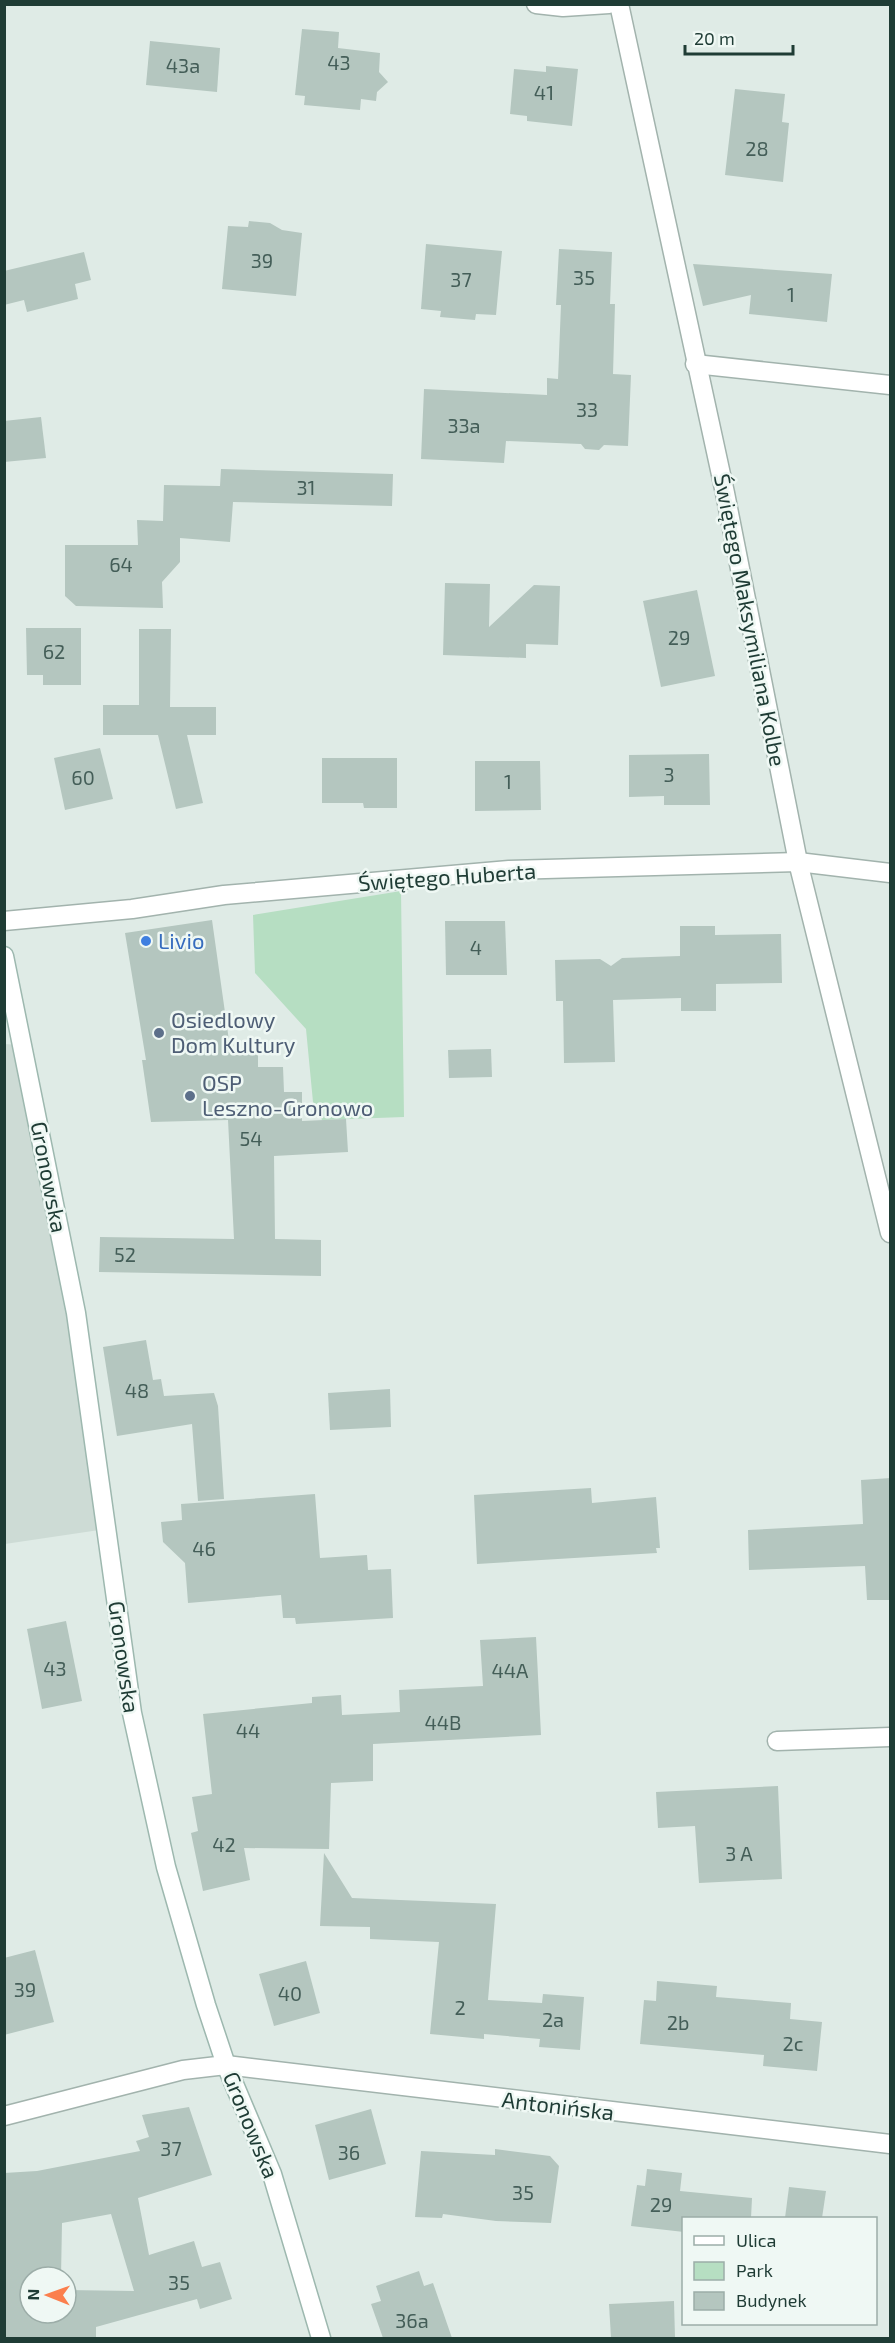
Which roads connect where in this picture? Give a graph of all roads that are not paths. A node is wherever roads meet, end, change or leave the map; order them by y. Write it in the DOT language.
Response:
graph roads {
  1 [pos="536,4"];
  2 [pos="609,4"];
  3 [pos="619,4"];
  4 [pos="695,364"];
  5 [pos="891,385"];
  6 [pos="798,862"];
  7 [pos="891,873"];
  8 [pos="4,921"];
  9 [pos="4,956"];
  10 [pos="891,1233"];
  11 [pos="891,1737"];
  12 [pos="777,1741"];
  13 [pos="226,2065"];
  14 [pos="4,2116"];
  15 [pos="891,2145"];
  16 [pos="321,2338"];
  1 -- 2 [label="street"];
  3 -- 4 [label="street, Świętego Maksymiliana Kolbe"];
  4 -- 5 [label="street"];
  4 -- 6 [label="street, Świętego Maksymiliana Kolbe"];
  6 -- 7 [label="street, Świętego Huberta"];
  6 -- 8 [label="street, Świętego Huberta"];
  6 -- 10 [label="street, Świętego Maksymiliana Kolbe"];
  9 -- 13 [label="street, Gronowska"];
  11 -- 12 [label="street"];
  13 -- 14 [label="street, Antonińska"];
  13 -- 15 [label="street, Antonińska"];
  13 -- 16 [label="street, Gronowska"];
}
